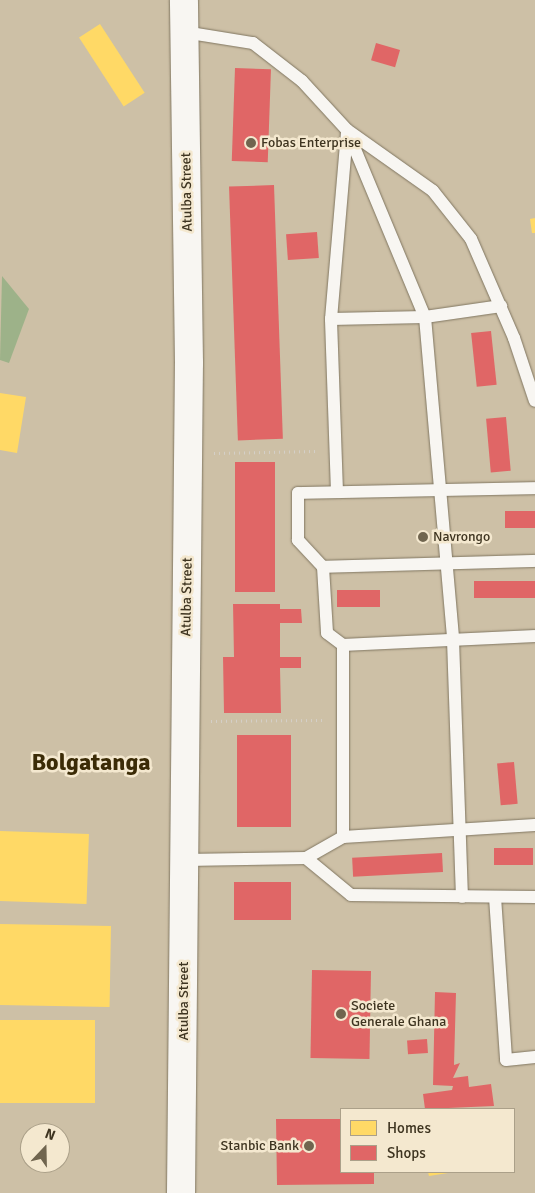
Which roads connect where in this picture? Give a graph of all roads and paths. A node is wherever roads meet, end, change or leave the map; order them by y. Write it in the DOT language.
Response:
graph roads {
  1 [pos="184,0"];
  2 [pos="184,32"];
  3 [pos="347,130"];
  4 [pos="500,306"];
  5 [pos="425,317"];
  6 [pos="331,319"];
  7 [pos="535,401"];
  8 [pos="336,450"];
  9 [pos="189,453"];
  10 [pos="535,488"];
  11 [pos="440,490"];
  12 [pos="337,492"];
  13 [pos="535,561"];
  14 [pos="447,565"];
  15 [pos="323,567"];
  16 [pos="535,636"];
  17 [pos="453,640"];
  18 [pos="343,645"];
  19 [pos="343,720"];
  20 [pos="186,721"];
  21 [pos="535,824"];
  22 [pos="460,829"];
  23 [pos="343,837"];
  24 [pos="306,858"];
  25 [pos="185,860"];
  26 [pos="462,897"];
  27 [pos="494,897"];
  28 [pos="535,897"];
  29 [pos="535,1057"];
  30 [pos="180,1193"];
  1 -- 2 [label="street, Atulba Street"];
  2 -- 3 [label="lane"];
  2 -- 9 [label="street, Atulba Street"];
  3 -- 4 [label="lane"];
  3 -- 5 [label="lane"];
  3 -- 6 [label="lane"];
  4 -- 5 [label="lane"];
  4 -- 7 [label="lane"];
  5 -- 6 [label="lane"];
  5 -- 11 [label="lane"];
  6 -- 8 [label="lane"];
  8 -- 9 [label="path"];
  8 -- 12 [label="lane"];
  9 -- 20 [label="street, Atulba Street"];
  10 -- 11 [label="lane"];
  11 -- 12 [label="lane"];
  11 -- 14 [label="lane"];
  12 -- 15 [label="lane"];
  13 -- 14 [label="lane"];
  14 -- 15 [label="lane"];
  14 -- 17 [label="lane"];
  15 -- 18 [label="lane"];
  16 -- 17 [label="lane"];
  17 -- 18 [label="lane"];
  17 -- 22 [label="lane"];
  18 -- 19 [label="lane"];
  19 -- 20 [label="path"];
  19 -- 23 [label="lane"];
  20 -- 25 [label="street, Atulba Street"];
  21 -- 22 [label="lane"];
  22 -- 23 [label="lane"];
  22 -- 26 [label="lane"];
  23 -- 24 [label="lane"];
  24 -- 25 [label="lane"];
  24 -- 26 [label="lane"];
  25 -- 30 [label="street, Atulba Street"];
  26 -- 27 [label="lane"];
  27 -- 28 [label="lane"];
  27 -- 29 [label="lane"];
}
